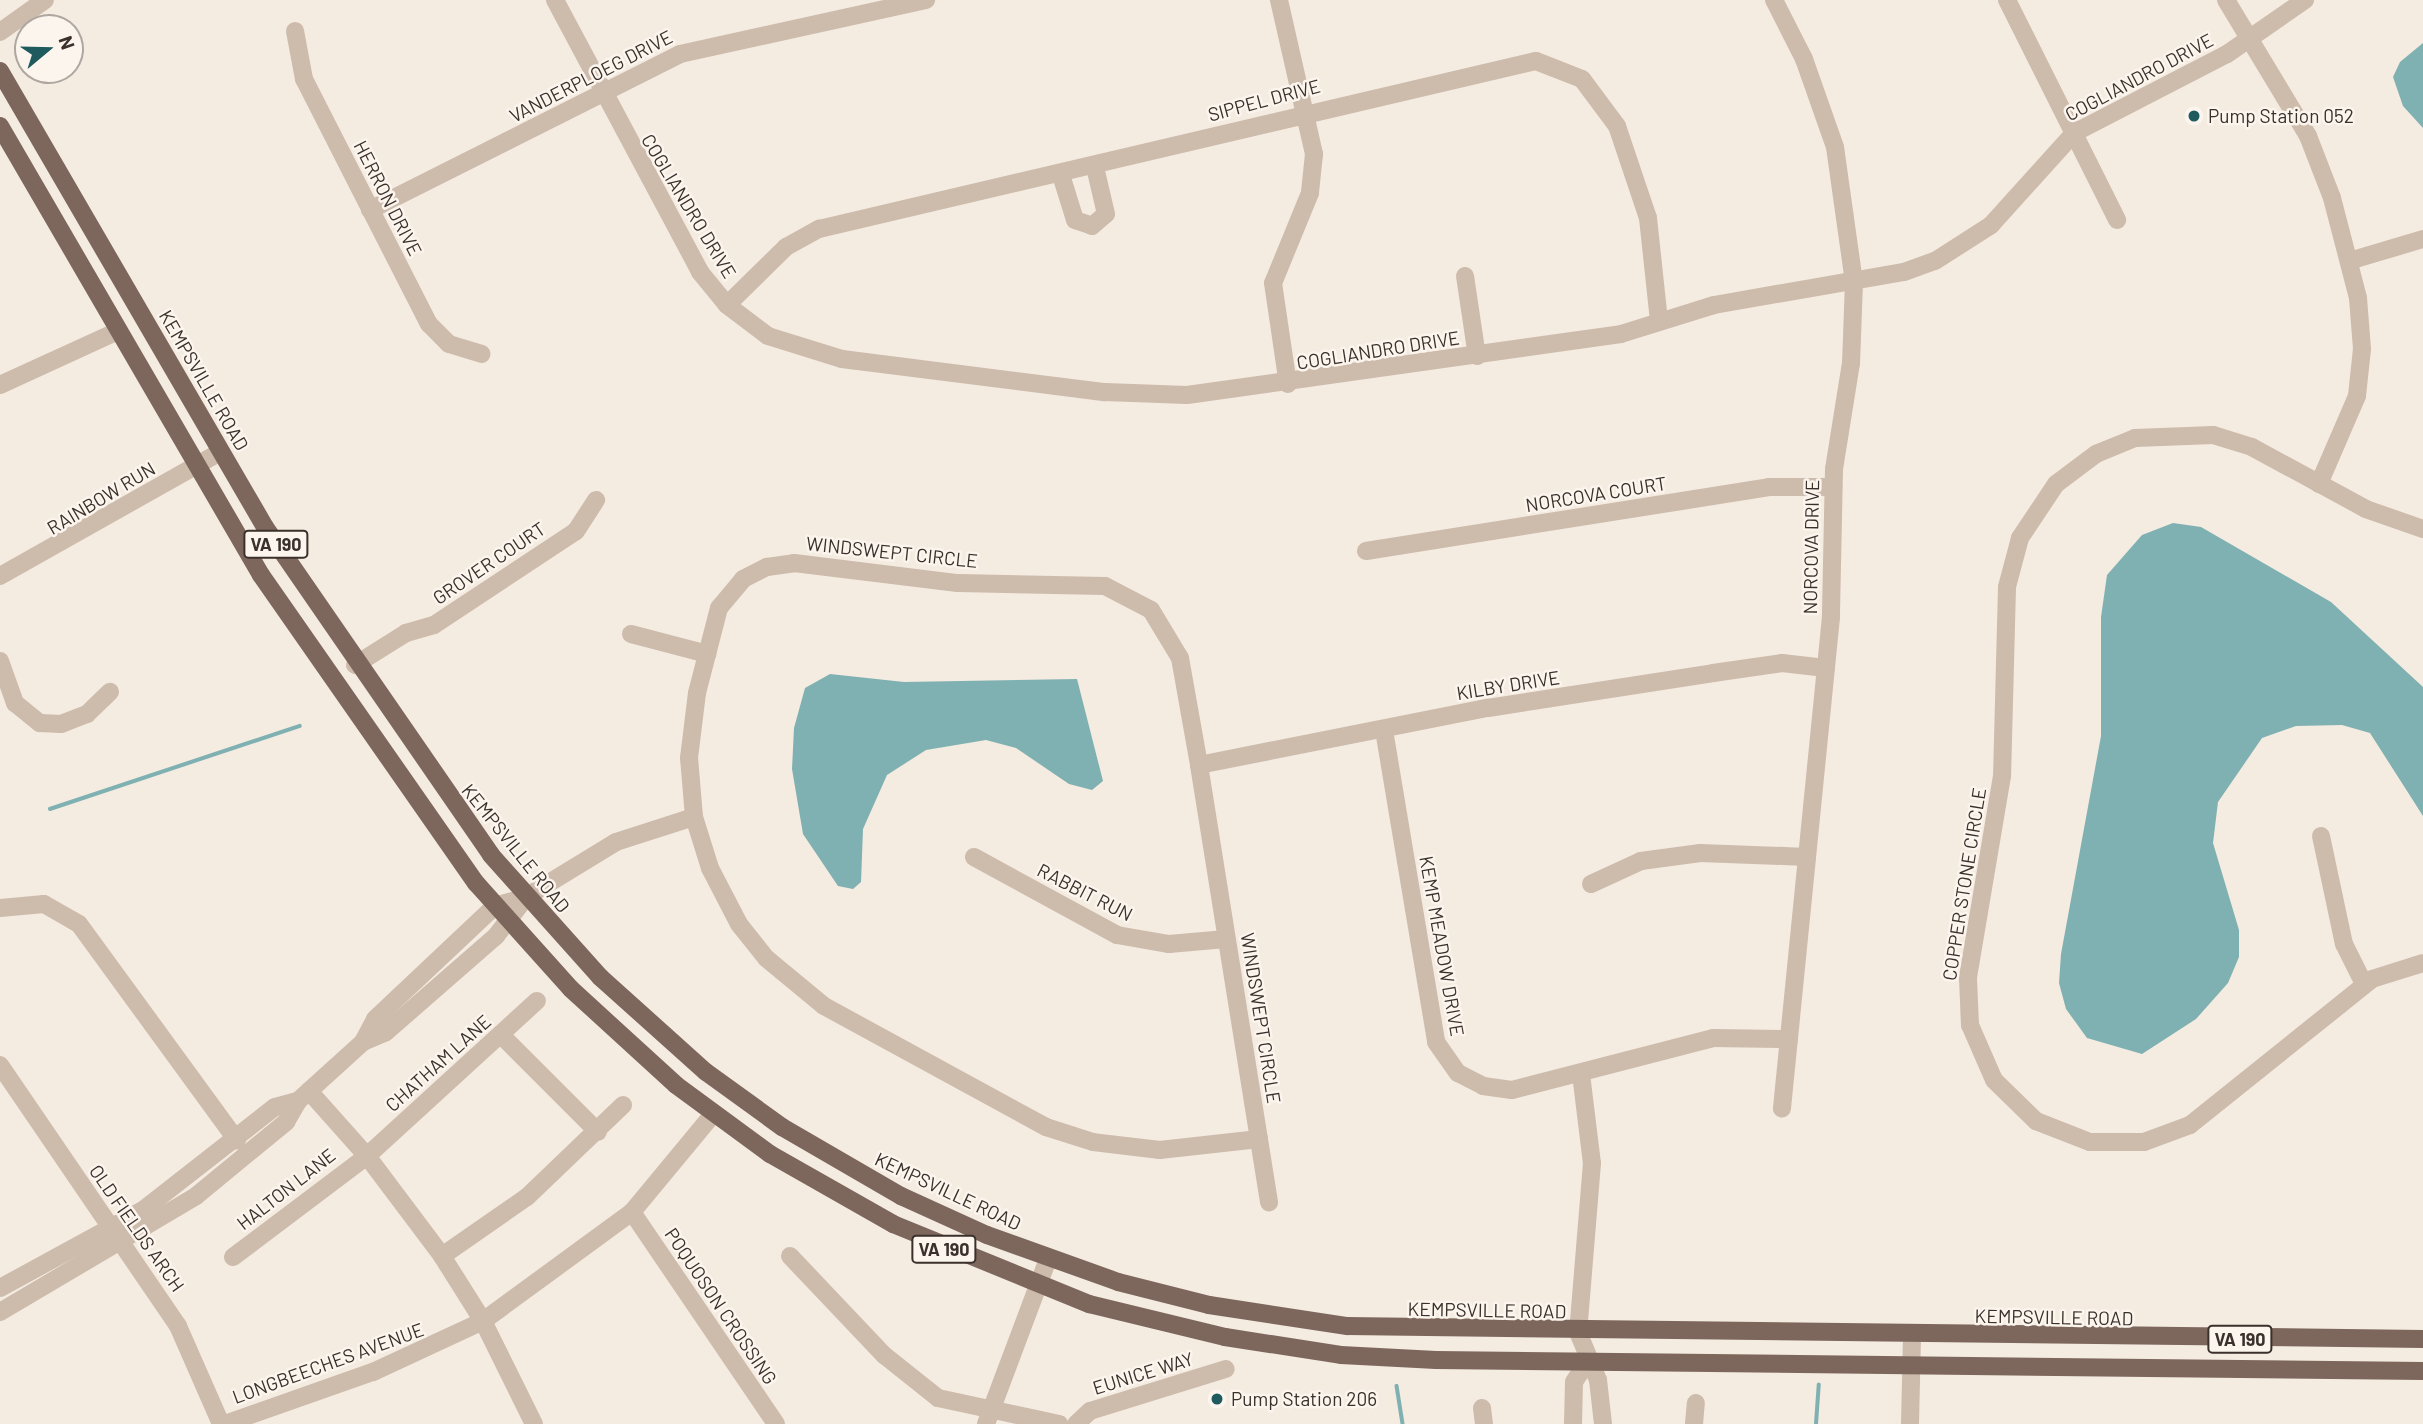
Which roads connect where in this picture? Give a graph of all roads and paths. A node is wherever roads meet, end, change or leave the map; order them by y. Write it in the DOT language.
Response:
graph roads {
  1 [pos="45,0"];
  2 [pos="555,0"];
  3 [pos="926,0"];
  4 [pos="1279,0"];
  5 [pos="1774,0"];
  6 [pos="2007,0"];
  7 [pos="2226,0"];
  8 [pos="2305,0"];
  9 [pos="295,31"];
  10 [pos="0,32"];
  11 [pos="2251,38"];
  12 [pos="0,71"];
  13 [pos="602,93"];
  14 [pos="1305,111"];
  15 [pos="0,126"];
  16 [pos="2074,133"];
  17 [pos="1094,167"];
  18 [pos="1061,175"];
  19 [pos="370,210"];
  20 [pos="2117,220"];
  21 [pos="2423,239"];
  22 [pos="2349,261"];
  23 [pos="1465,276"];
  24 [pos="1854,282"];
  25 [pos="727,305"];
  26 [pos="1659,321"];
  27 [pos="118,331"];
  28 [pos="482,354"];
  29 [pos="1477,356"];
  30 [pos="1288,384"];
  31 [pos="0,385"];
  32 [pos="220,452"];
  33 [pos="195,467"];
  34 [pos="2319,484"];
  35 [pos="1833,487"];
  36 [pos="596,500"];
  37 [pos="2423,529"];
  38 [pos="1366,551"];
  39 [pos="0,576"];
  40 [pos="631,634"];
  41 [pos="707,654"];
  42 [pos="0,661"];
  43 [pos="355,665"];
  44 [pos="1826,668"];
  45 [pos="110,692"];
  46 [pos="1384,730"];
  47 [pos="1199,765"];
  48 [pos="694,817"];
  49 [pos="2321,836"];
  50 [pos="974,857"];
  51 [pos="1807,857"];
  52 [pos="1591,884"];
  53 [pos="526,897"];
  54 [pos="495,906"];
  55 [pos="0,908"];
  56 [pos="510,923"];
  57 [pos="1226,939"];
  58 [pos="2423,963"];
  59 [pos="2364,984"];
  60 [pos="537,1001"];
  61 [pos="501,1035"];
  62 [pos="1789,1039"];
  63 [pos="363,1042"];
  64 [pos="0,1065"];
  65 [pos="1581,1074"];
  66 [pos="303,1096"];
  67 [pos="623,1105"];
  68 [pos="1782,1109"];
  69 [pos="713,1114"];
  70 [pos="598,1132"];
  71 [pos="1259,1139"];
  72 [pos="237,1141"];
  73 [pos="367,1156"];
  74 [pos="1269,1202"];
  75 [pos="632,1212"];
  76 [pos="117,1236"];
  77 [pos="442,1256"];
  78 [pos="790,1256"];
  79 [pos="233,1257"];
  80 [pos="1048,1259"];
  81 [pos="1037,1286"];
  82 [pos="0,1288"];
  83 [pos="0,1312"];
  84 [pos="483,1321"];
  85 [pos="1578,1332"];
  86 [pos="1912,1336"];
  87 [pos="2423,1336"];
  88 [pos="1587,1362"];
  89 [pos="1911,1366"];
  90 [pos="1226,1369"];
  91 [pos="2423,1371"];
  92 [pos="1696,1403"];
  93 [pos="987,1419"];
  94 [pos="223,1424"];
  95 [pos="534,1424"];
  96 [pos="776,1424"];
  97 [pos="1059,1424"];
  98 [pos="1076,1424"];
  99 [pos="1573,1424"];
  100 [pos="1602,1424"];
  101 [pos="1694,1424"];
  102 [pos="1910,1424"];
  1 -- 10 [label="street"];
  2 -- 13 [label="street, COGLIANDRO DRIVE"];
  3 -- 13 [label="street, VANDERPLOEG DRIVE"];
  4 -- 14 [label="street"];
  5 -- 24 [label="street, NORCOVA DRIVE"];
  6 -- 16 [label="street"];
  7 -- 11 [label="street"];
  8 -- 11 [label="street, COGLIANDRO DRIVE"];
  9 -- 19 [label="street, HERRON DRIVE"];
  11 -- 16 [label="street, COGLIANDRO DRIVE"];
  11 -- 22 [label="street"];
  12 -- 32 [label="main road, KEMPSVILLE ROAD / VA 190"];
  13 -- 19 [label="street, VANDERPLOEG DRIVE"];
  13 -- 25 [label="street, COGLIANDRO DRIVE"];
  14 -- 17 [label="street, SIPPEL DRIVE"];
  14 -- 26 [label="street, SIPPEL DRIVE"];
  14 -- 30 [label="street"];
  15 -- 27 [label="main road, VA 190"];
  16 -- 20 [label="street"];
  16 -- 24 [label="street, COGLIANDRO DRIVE"];
  17 -- 18 [label="street, SIPPEL DRIVE"];
  17 -- 18 [label="street"];
  18 -- 25 [label="street, SIPPEL DRIVE"];
  19 -- 28 [label="street, HERRON DRIVE"];
  21 -- 22 [label="street"];
  22 -- 34 [label="street"];
  23 -- 29 [label="street"];
  24 -- 26 [label="street, COGLIANDRO DRIVE"];
  24 -- 35 [label="street, NORCOVA DRIVE"];
  25 -- 30 [label="street, COGLIANDRO DRIVE"];
  26 -- 29 [label="street, COGLIANDRO DRIVE"];
  27 -- 31 [label="street"];
  27 -- 33 [label="main road, VA 190"];
  29 -- 30 [label="street, COGLIANDRO DRIVE"];
  32 -- 33 [label="street, RAINBOW RUN"];
  32 -- 43 [label="main road, KEMPSVILLE ROAD / VA 190"];
  33 -- 39 [label="street, RAINBOW RUN"];
  33 -- 54 [label="main road, VA 190"];
  34 -- 37 [label="street, COPPER STONE CIRCLE"];
  34 -- 59 [label="street, COPPER STONE CIRCLE"];
  35 -- 38 [label="street, NORCOVA COURT"];
  35 -- 44 [label="street, NORCOVA DRIVE"];
  36 -- 43 [label="street, GROVER COURT"];
  40 -- 41 [label="street"];
  41 -- 47 [label="street, WINDSWEPT CIRCLE"];
  41 -- 48 [label="street, WINDSWEPT CIRCLE"];
  42 -- 45 [label="street"];
  43 -- 53 [label="main road, KEMPSVILLE ROAD / VA 190"];
  44 -- 46 [label="street, KILBY DRIVE"];
  44 -- 51 [label="street, NORCOVA DRIVE"];
  46 -- 47 [label="street, KILBY DRIVE"];
  46 -- 65 [label="street, KEMP MEADOW DRIVE"];
  47 -- 57 [label="street, WINDSWEPT CIRCLE"];
  48 -- 53 [label="street"];
  48 -- 71 [label="street, WINDSWEPT CIRCLE"];
  49 -- 59 [label="street"];
  50 -- 57 [label="street, RABBIT RUN"];
  51 -- 52 [label="street"];
  51 -- 62 [label="street, NORCOVA DRIVE"];
  53 -- 54 [label="street"];
  53 -- 56 [label="street"];
  53 -- 80 [label="main road, KEMPSVILLE ROAD / VA 190"];
  54 -- 56 [label="main road, VA 190"];
  54 -- 63 [label="street"];
  55 -- 72 [label="street"];
  56 -- 63 [label="street"];
  56 -- 69 [label="main road, VA 190"];
  57 -- 71 [label="street, WINDSWEPT CIRCLE"];
  58 -- 59 [label="street, COPPER STONE CIRCLE"];
  60 -- 61 [label="street, CHATHAM LANE"];
  61 -- 70 [label="street"];
  61 -- 73 [label="street, CHATHAM LANE"];
  62 -- 65 [label="street, KEMP MEADOW DRIVE"];
  62 -- 68 [label="street, NORCOVA DRIVE"];
  63 -- 66 [label="street"];
  64 -- 76 [label="street, OLD FIELDS ARCH"];
  65 -- 85 [label="street"];
  66 -- 72 [label="street"];
  66 -- 73 [label="street"];
  66 -- 76 [label="street"];
  67 -- 70 [label="street"];
  69 -- 75 [label="street, LONGBEECHES AVENUE"];
  69 -- 81 [label="main road, VA 190"];
  70 -- 77 [label="street"];
  71 -- 74 [label="street, WINDSWEPT CIRCLE"];
  72 -- 76 [label="street"];
  73 -- 77 [label="street"];
  73 -- 79 [label="street, HALTON LANE"];
  75 -- 84 [label="street, LONGBEECHES AVENUE"];
  75 -- 96 [label="street, POQUOSON CROSSING"];
  76 -- 82 [label="street"];
  76 -- 83 [label="street"];
  76 -- 94 [label="street, OLD FIELDS ARCH"];
  77 -- 84 [label="street"];
  78 -- 93 [label="street"];
  80 -- 81 [label="street"];
  80 -- 85 [label="main road, KEMPSVILLE ROAD / VA 190"];
  81 -- 88 [label="main road, VA 190"];
  81 -- 93 [label="street"];
  84 -- 94 [label="street, LONGBEECHES AVENUE"];
  84 -- 95 [label="street"];
  85 -- 86 [label="main road, KEMPSVILLE ROAD / VA 190"];
  85 -- 88 [label="street"];
  86 -- 87 [label="main road, KEMPSVILLE ROAD / VA 190"];
  86 -- 89 [label="street"];
  88 -- 89 [label="main road, VA 190"];
  88 -- 99 [label="street"];
  88 -- 100 [label="street"];
  89 -- 91 [label="main road, VA 190"];
  89 -- 102 [label="street"];
  90 -- 98 [label="street, EUNICE WAY"];
  92 -- 101 [label="street"];
  93 -- 97 [label="street"];
}
